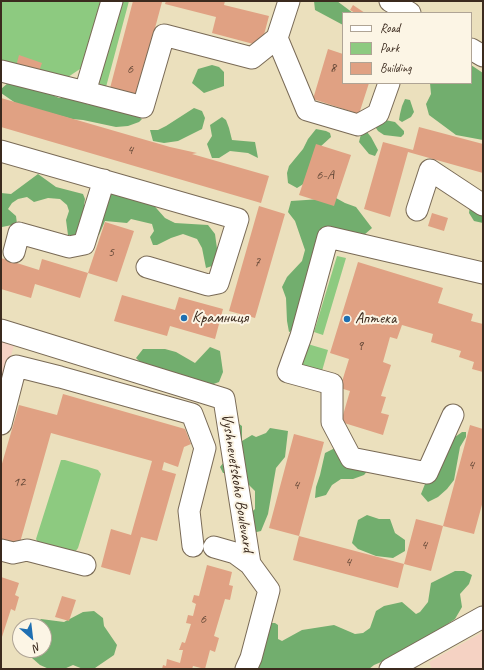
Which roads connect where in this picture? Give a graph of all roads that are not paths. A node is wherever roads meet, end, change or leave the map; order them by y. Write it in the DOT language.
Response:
graph roads {
  1 [pos="112,1"];
  2 [pos="289,1"];
  3 [pos="390,1"];
  4 [pos="408,12"];
  5 [pos="277,38"];
  6 [pos="1,71"];
  7 [pos="389,84"];
  8 [pos="85,92"];
  9 [pos="1,151"];
  10 [pos="104,180"];
  11 [pos="483,205"];
  12 [pos="416,210"];
  13 [pos="14,252"];
  14 [pos="147,267"];
  15 [pos="483,273"];
  16 [pos="1,330"];
  17 [pos="453,415"];
  18 [pos="1,424"];
  19 [pos="193,546"];
  20 [pos="214,547"];
  21 [pos="1,550"];
  22 [pos="250,564"];
  23 [pos="84,565"];
  24 [pos="483,617"];
  25 [pos="414,663"];
  26 [pos="246,669"];
  27 [pos="390,669"];
  1 -- 8 [label="street"];
  2 -- 5 [label="street"];
  3 -- 4 [label="street"];
  5 -- 7 [label="street"];
  5 -- 8 [label="street"];
  6 -- 8 [label="street"];
  9 -- 10 [label="street"];
  10 -- 13 [label="street"];
  10 -- 14 [label="street"];
  11 -- 12 [label="street"];
  15 -- 17 [label="street"];
  16 -- 22 [label="street, Vyshnevetskoho Boulevard"];
  18 -- 19 [label="street"];
  20 -- 22 [label="street"];
  21 -- 23 [label="street"];
  22 -- 26 [label="street, Vyshnevetskoho Boulevard"];
  24 -- 25 [label="street"];
  25 -- 27 [label="street"];
}
